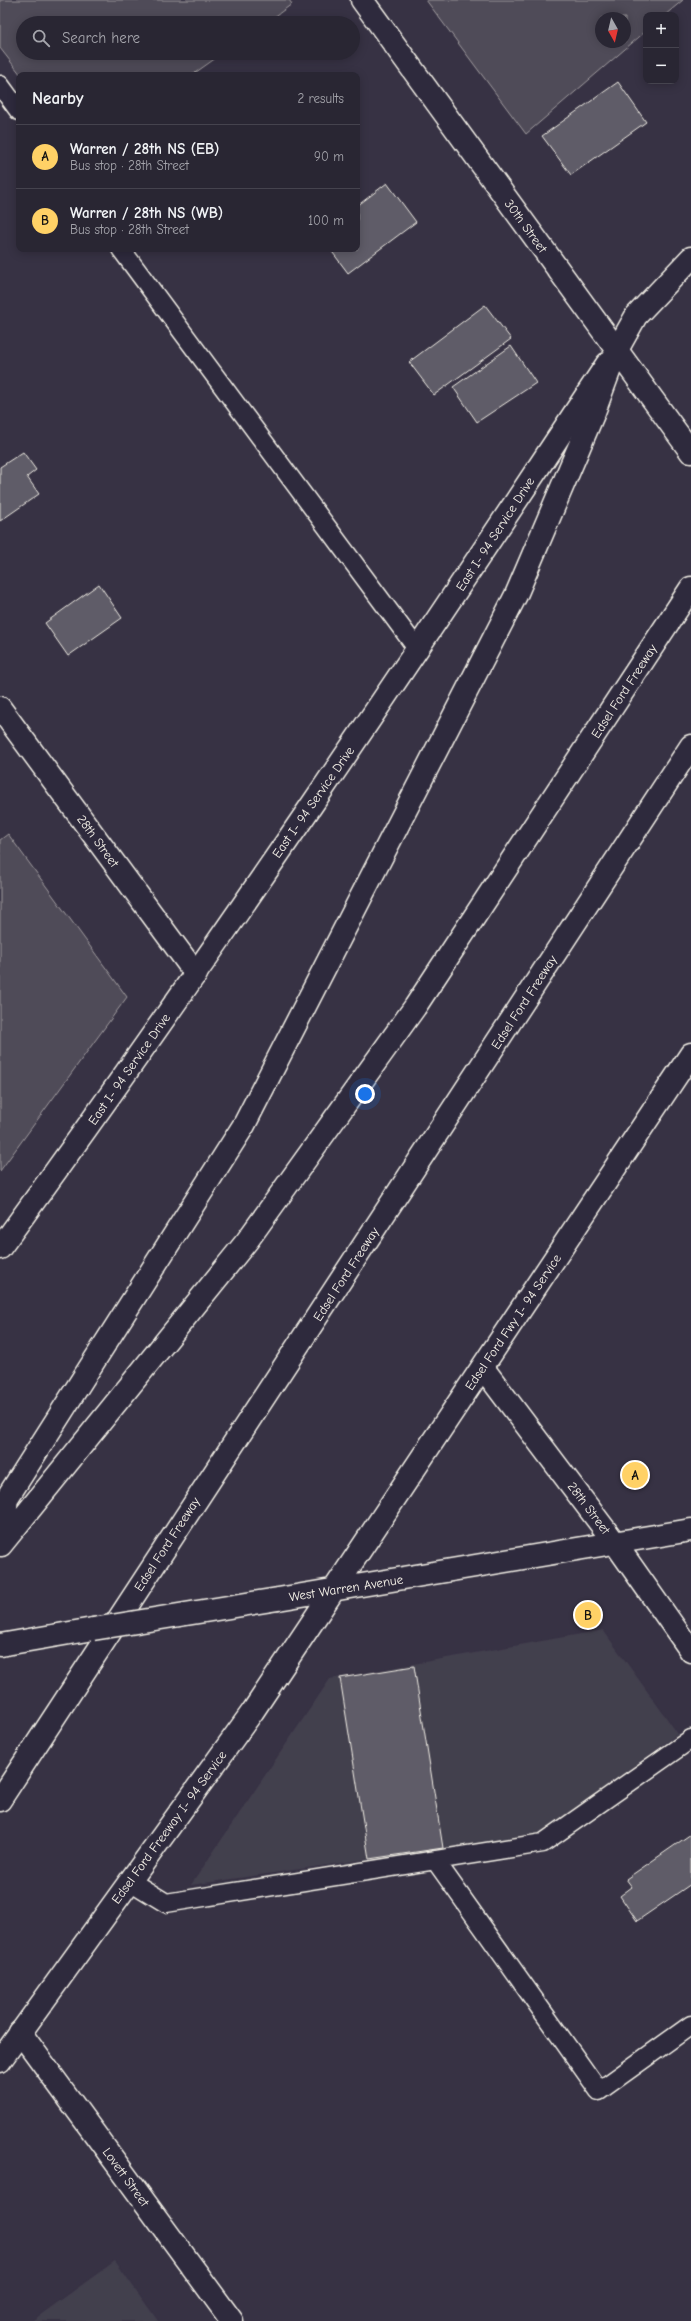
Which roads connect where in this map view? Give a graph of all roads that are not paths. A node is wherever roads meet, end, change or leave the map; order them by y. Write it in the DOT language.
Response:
graph roads {
  1 [pos="362,0"];
  2 [pos="0,85"];
  3 [pos="16,107"];
  4 [pos="123,252"];
  5 [pos="691,258"];
  6 [pos="617,350"];
  7 [pos="691,452"];
  8 [pos="691,588"];
  9 [pos="418,650"];
  10 [pos="0,708"];
  11 [pos="691,746"];
  12 [pos="196,974"];
  13 [pos="691,1054"];
  14 [pos="0,1248"];
  15 [pos="483,1368"];
  16 [pos="691,1530"];
  17 [pos="615,1543"];
  18 [pos="0,1545"];
  19 [pos="334,1590"];
  20 [pos="0,1645"];
  21 [pos="691,1652"];
  22 [pos="691,1739"];
  23 [pos="0,1800"];
  24 [pos="435,1860"];
  25 [pos="130,1881"];
  26 [pos="691,2026"];
  27 [pos="20,2032"];
  28 [pos="0,2061"];
  29 [pos="232,2321"];
  1 -- 6 [label="main road, 30th Street"];
  2 -- 3 [label="lane"];
  4 -- 9 [label="lane"];
  5 -- 6 [label="main road"];
  6 -- 7 [label="main road, 30th Street"];
  6 -- 9 [label="main road, East I- 94 Service Drive"];
  6 -- 18 [label="main road"];
  8 -- 18 [label="main road, Edsel Ford Freeway"];
  9 -- 12 [label="main road, East I- 94 Service Drive"];
  10 -- 12 [label="main road, 28th Street"];
  11 -- 23 [label="main road, Edsel Ford Freeway"];
  12 -- 14 [label="main road, East I- 94 Service Drive"];
  13 -- 15 [label="main road, Edsel Ford Fwy I- 94 Service"];
  15 -- 17 [label="main road, 28th Street"];
  15 -- 19 [label="main road, Edsel Ford Fwy I- 94 Service"];
  16 -- 17 [label="main road, West Warren Avenue"];
  17 -- 19 [label="main road, West Warren Avenue"];
  17 -- 21 [label="main road, 28th Street"];
  19 -- 20 [label="main road, West Warren Avenue, bridge"];
  19 -- 25 [label="main road, Edsel Ford Freeway I- 94 Service"];
  22 -- 24 [label="lane"];
  24 -- 25 [label="lane"];
  24 -- 26 [label="lane"];
  25 -- 27 [label="main road, Edsel Ford Freeway I- 94 Service"];
  27 -- 28 [label="main road, Edsel Ford Freeway I- 94 Service"];
  27 -- 29 [label="main road, Lovett Street"];
}
